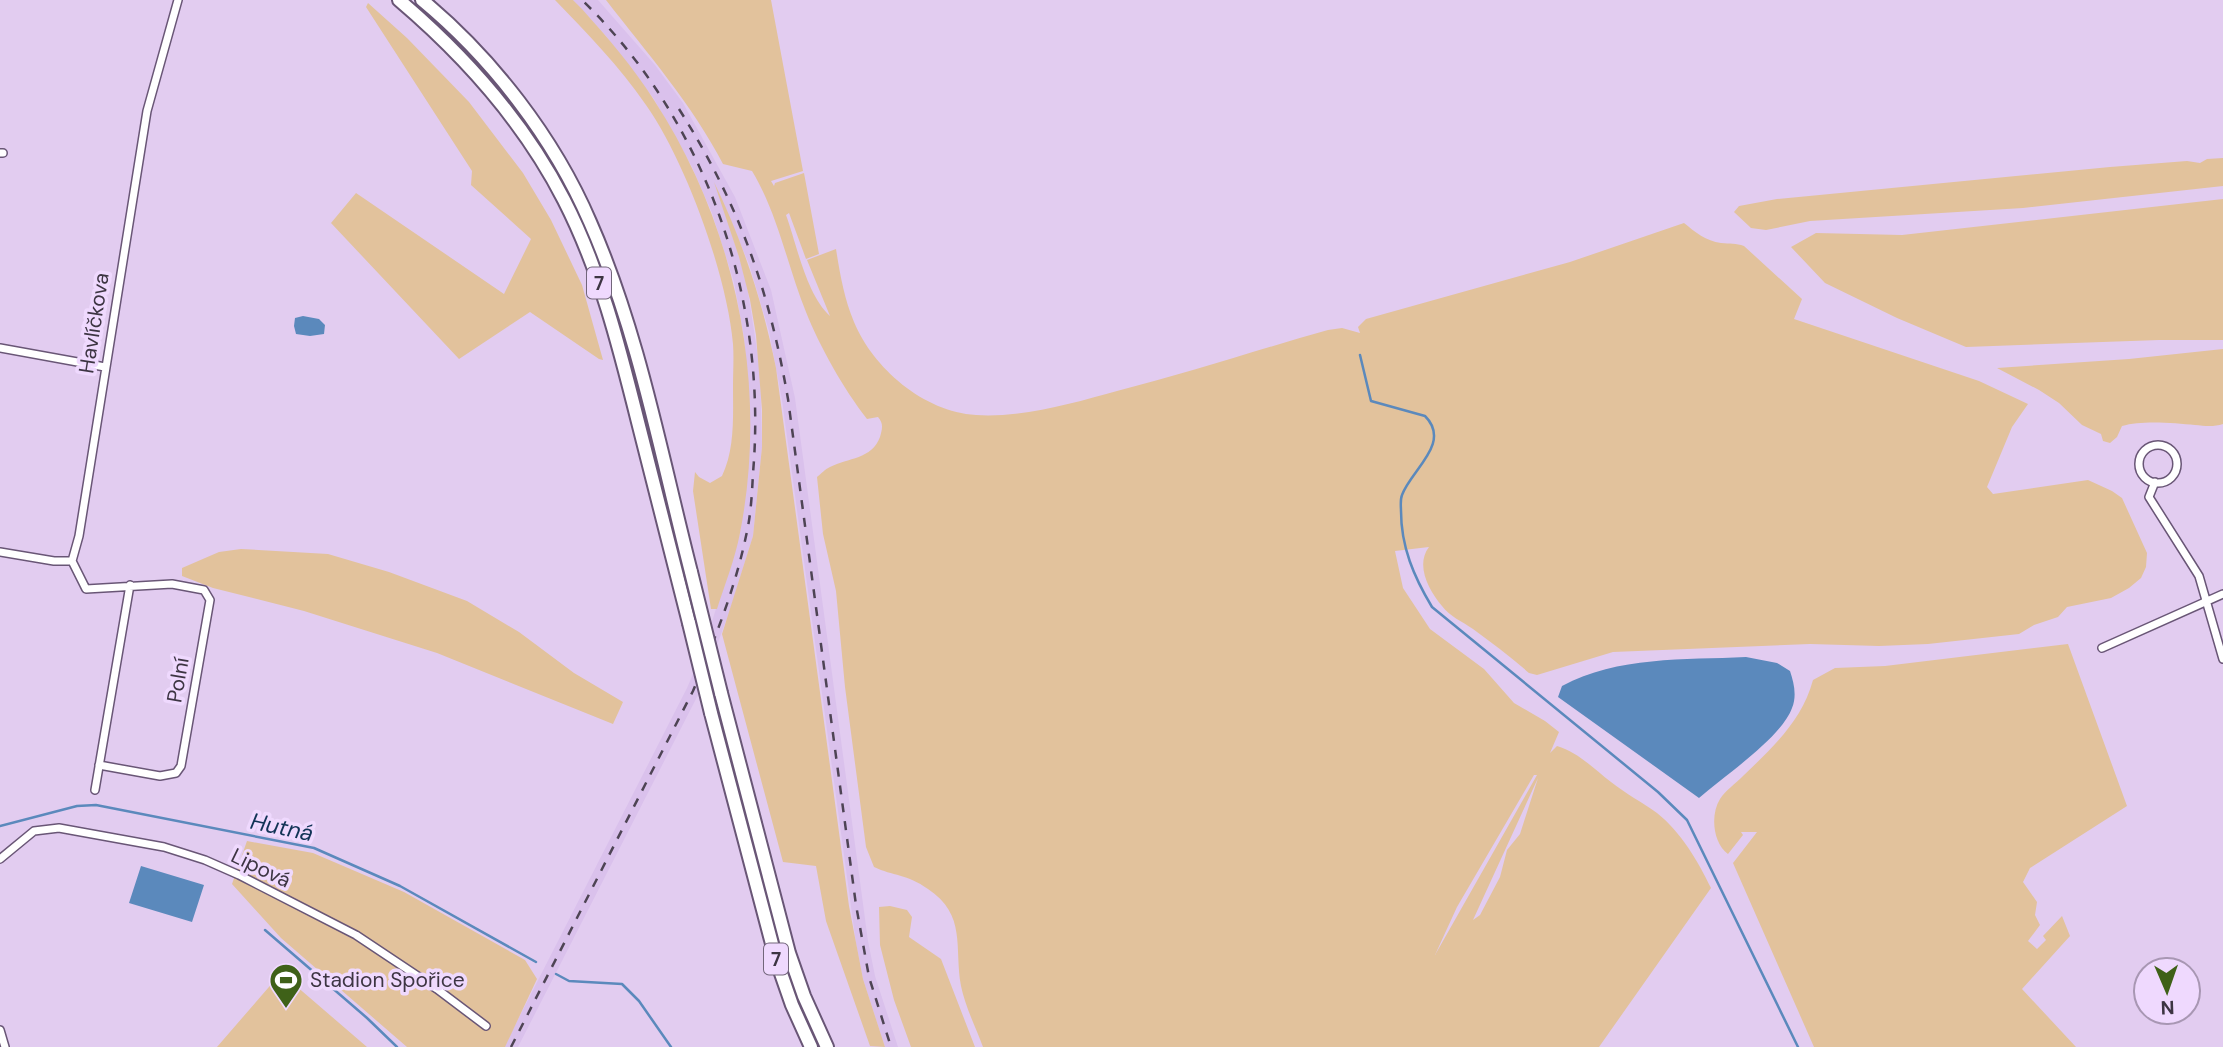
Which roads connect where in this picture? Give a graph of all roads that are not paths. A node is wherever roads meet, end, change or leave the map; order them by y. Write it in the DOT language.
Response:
graph roads {
  1 [pos="178,0"];
  2 [pos="399,0"];
  3 [pos="422,0"];
  4 [pos="0,348"];
  5 [pos="105,367"];
  6 [pos="2155,482"];
  7 [pos="0,552"];
  8 [pos="72,561"];
  9 [pos="130,585"];
  10 [pos="2223,594"];
  11 [pos="2207,601"];
  12 [pos="2102,649"];
  13 [pos="2223,659"];
  14 [pos="99,765"];
  15 [pos="95,790"];
  16 [pos="0,859"];
  17 [pos="486,1026"];
  18 [pos="0,1030"];
  19 [pos="5,1047"];
  20 [pos="811,1047"];
  21 [pos="827,1047"];
  1 -- 5 [label="street, Havlíčkova"];
  2 -- 20 [label="highway, 7, bridge"];
  3 -- 21 [label="highway, 7, bridge"];
  4 -- 5 [label="street"];
  5 -- 8 [label="street, Havlíčkova"];
  6 -- 6 [label="street"];
  6 -- 11 [label="street"];
  7 -- 8 [label="street"];
  8 -- 9 [label="street, Polní"];
  9 -- 14 [label="street"];
  9 -- 14 [label="street, Polní"];
  10 -- 11 [label="street"];
  11 -- 12 [label="street"];
  11 -- 13 [label="street"];
  14 -- 15 [label="street"];
  16 -- 17 [label="street, Lipová"];
  18 -- 19 [label="street"];
}
